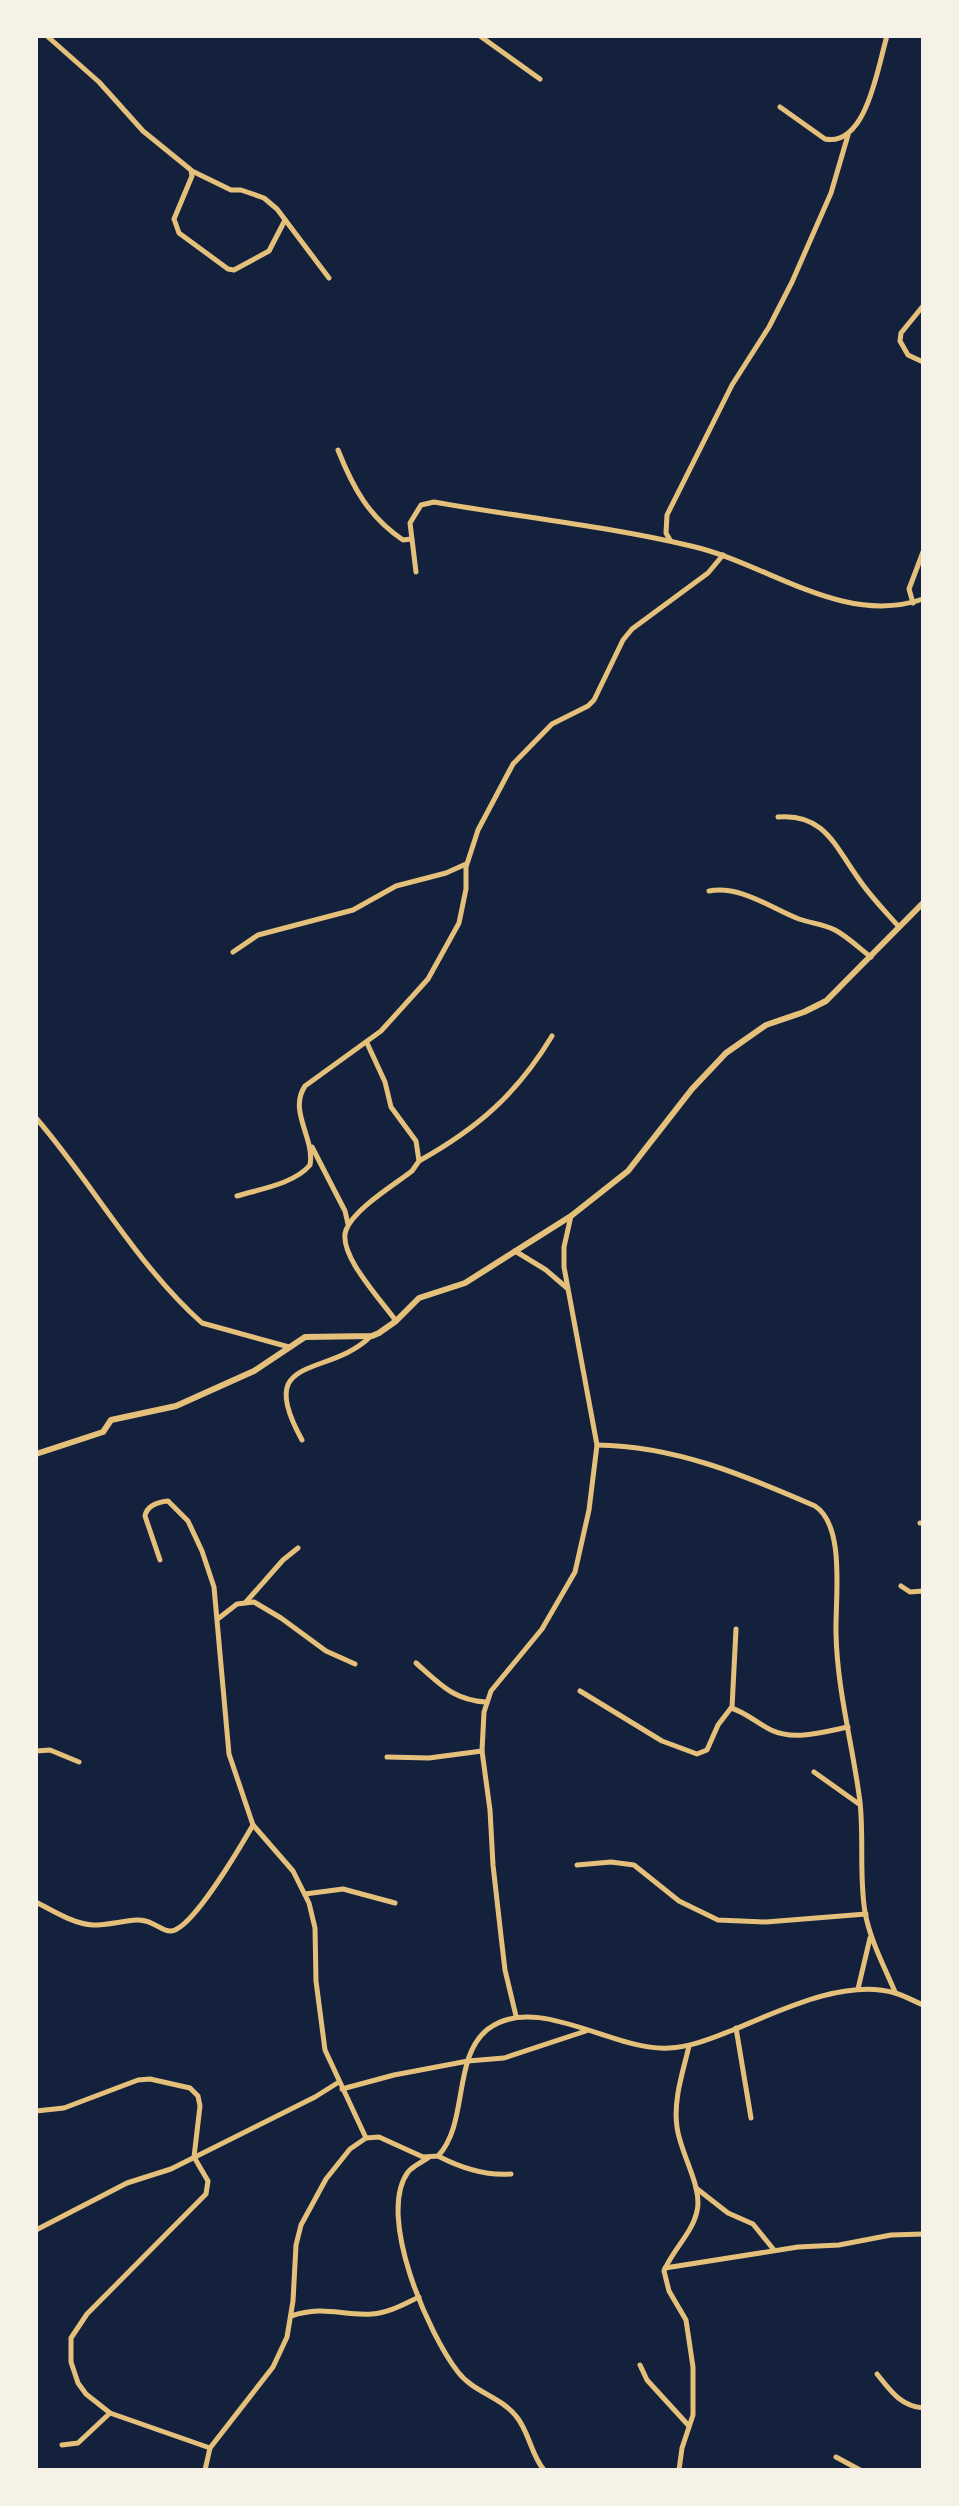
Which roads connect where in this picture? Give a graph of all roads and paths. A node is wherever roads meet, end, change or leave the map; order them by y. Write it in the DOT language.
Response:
graph roads {
  1 [pos="47,36"];
  2 [pos="480,36"];
  3 [pos="887,36"];
  4 [pos="540,79"];
  5 [pos="780,107"];
  6 [pos="848,135"];
  7 [pos="191,170"];
  8 [pos="285,220"];
  9 [pos="329,278"];
  10 [pos="923,306"];
  11 [pos="923,362"];
  12 [pos="338,450"];
  13 [pos="411,539"];
  14 [pos="670,541"];
  15 [pos="723,555"];
  16 [pos="922,556"];
  17 [pos="416,572"];
  18 [pos="923,599"];
  19 [pos="913,603"];
  20 [pos="778,817"];
  21 [pos="467,863"];
  22 [pos="709,891"];
  23 [pos="923,903"];
  24 [pos="900,928"];
  25 [pos="233,952"];
  26 [pos="871,957"];
  27 [pos="552,1036"];
  28 [pos="367,1043"];
  29 [pos="36,1118"];
  30 [pos="309,1140"];
  31 [pos="419,1161"];
  32 [pos="237,1196"];
  33 [pos="571,1216"];
  34 [pos="349,1225"];
  35 [pos="515,1251"];
  36 [pos="568,1288"];
  37 [pos="396,1321"];
  38 [pos="372,1336"];
  39 [pos="289,1347"];
  40 [pos="302,1440"];
  41 [pos="597,1445"];
  42 [pos="36,1454"];
  43 [pos="298,1548"];
  44 [pos="160,1560"];
  45 [pos="901,1586"];
  46 [pos="923,1591"];
  47 [pos="246,1602"];
  48 [pos="218,1618"];
  49 [pos="736,1629"];
  50 [pos="416,1663"];
  51 [pos="355,1664"];
  52 [pos="580,1691"];
  53 [pos="486,1702"];
  54 [pos="732,1708"];
  55 [pos="848,1727"];
  56 [pos="36,1751"];
  57 [pos="482,1751"];
  58 [pos="387,1757"];
  59 [pos="79,1762"];
  60 [pos="814,1772"];
  61 [pos="860,1805"];
  62 [pos="253,1825"];
  63 [pos="577,1865"];
  64 [pos="305,1894"];
  65 [pos="36,1902"];
  66 [pos="395,1903"];
  67 [pos="866,1914"];
  68 [pos="870,1933"];
  69 [pos="858,1989"];
  70 [pos="895,1993"];
  71 [pos="923,2005"];
  72 [pos="516,2016"];
  73 [pos="736,2028"];
  74 [pos="588,2030"];
  75 [pos="689,2046"];
  76 [pos="468,2061"];
  77 [pos="339,2082"];
  78 [pos="342,2089"];
  79 [pos="36,2111"];
  80 [pos="751,2118"];
  81 [pos="366,2138"];
  82 [pos="438,2156"];
  83 [pos="194,2157"];
  84 [pos="429,2158"];
  85 [pos="511,2174"];
  86 [pos="696,2188"];
  87 [pos="36,2230"];
  88 [pos="923,2234"];
  89 [pos="774,2251"];
  90 [pos="665,2268"];
  91 [pos="419,2297"];
  92 [pos="291,2316"];
  93 [pos="640,2365"];
  94 [pos="877,2374"];
  95 [pos="923,2408"];
  96 [pos="110,2413"];
  97 [pos="690,2427"];
  98 [pos="62,2445"];
  99 [pos="210,2448"];
  100 [pos="836,2457"];
  101 [pos="205,2470"];
  102 [pos="544,2470"];
  103 [pos="679,2470"];
  104 [pos="860,2470"];
  1 -- 7 [label="street"];
  2 -- 4 [label="street"];
  3 -- 6 [label="street"];
  5 -- 6 [label="street"];
  6 -- 14 [label="street"];
  7 -- 8 [label="street"];
  7 -- 8 [label="street"];
  8 -- 9 [label="street"];
  10 -- 11 [label="street"];
  12 -- 13 [label="street"];
  13 -- 14 [label="street"];
  13 -- 17 [label="street"];
  14 -- 15 [label="street"];
  15 -- 19 [label="street"];
  15 -- 21 [label="street"];
  16 -- 19 [label="street"];
  18 -- 19 [label="street"];
  20 -- 24 [label="street"];
  21 -- 25 [label="street"];
  21 -- 28 [label="street"];
  22 -- 26 [label="street"];
  23 -- 24 [label="street"];
  24 -- 26 [label="street"];
  26 -- 33 [label="street"];
  27 -- 31 [label="street"];
  28 -- 30 [label="street"];
  28 -- 31 [label="street"];
  29 -- 39 [label="street"];
  30 -- 32 [label="street"];
  30 -- 34 [label="street"];
  31 -- 34 [label="street"];
  33 -- 35 [label="street"];
  33 -- 36 [label="street"];
  34 -- 37 [label="street"];
  35 -- 36 [label="street"];
  35 -- 37 [label="street"];
  36 -- 41 [label="street"];
  37 -- 38 [label="street"];
  38 -- 39 [label="street"];
  38 -- 40 [label="street"];
  39 -- 42 [label="street"];
  41 -- 53 [label="street"];
  41 -- 55 [label="street"];
  43 -- 47 [label="street"];
  44 -- 48 [label="street"];
  45 -- 46 [label="street"];
  47 -- 48 [label="street"];
  47 -- 51 [label="street"];
  48 -- 62 [label="street"];
  49 -- 54 [label="street"];
  50 -- 53 [label="street"];
  52 -- 54 [label="street"];
  53 -- 57 [label="street"];
  54 -- 55 [label="street"];
  55 -- 61 [label="street"];
  56 -- 59 [label="street"];
  57 -- 58 [label="street"];
  57 -- 72 [label="street"];
  60 -- 61 [label="street"];
  61 -- 67 [label="street"];
  62 -- 64 [label="street"];
  62 -- 65 [label="street"];
  63 -- 67 [label="street"];
  64 -- 66 [label="street"];
  64 -- 77 [label="street"];
  67 -- 68 [label="street"];
  68 -- 69 [label="street"];
  68 -- 70 [label="street"];
  69 -- 70 [label="street"];
  69 -- 73 [label="street"];
  70 -- 71 [label="street"];
  72 -- 74 [label="street"];
  72 -- 76 [label="street"];
  73 -- 75 [label="street"];
  73 -- 80 [label="street"];
  74 -- 75 [label="street"];
  74 -- 76 [label="street"];
  75 -- 86 [label="street"];
  76 -- 78 [label="street"];
  76 -- 82 [label="street"];
  77 -- 78 [label="street"];
  77 -- 83 [label="street"];
  78 -- 81 [label="street"];
  79 -- 83 [label="street"];
  81 -- 84 [label="street"];
  81 -- 92 [label="street"];
  82 -- 84 [label="street"];
  82 -- 85 [label="street"];
  83 -- 87 [label="street"];
  83 -- 96 [label="street"];
  84 -- 91 [label="street"];
  86 -- 89 [label="street"];
  86 -- 90 [label="street"];
  88 -- 89 [label="street"];
  89 -- 90 [label="street"];
  90 -- 97 [label="street"];
  91 -- 92 [label="street"];
  91 -- 102 [label="street"];
  92 -- 99 [label="street"];
  93 -- 97 [label="street"];
  94 -- 95 [label="street"];
  96 -- 98 [label="street"];
  96 -- 99 [label="street"];
  97 -- 103 [label="street"];
  99 -- 101 [label="street"];
  100 -- 104 [label="street"];
}
